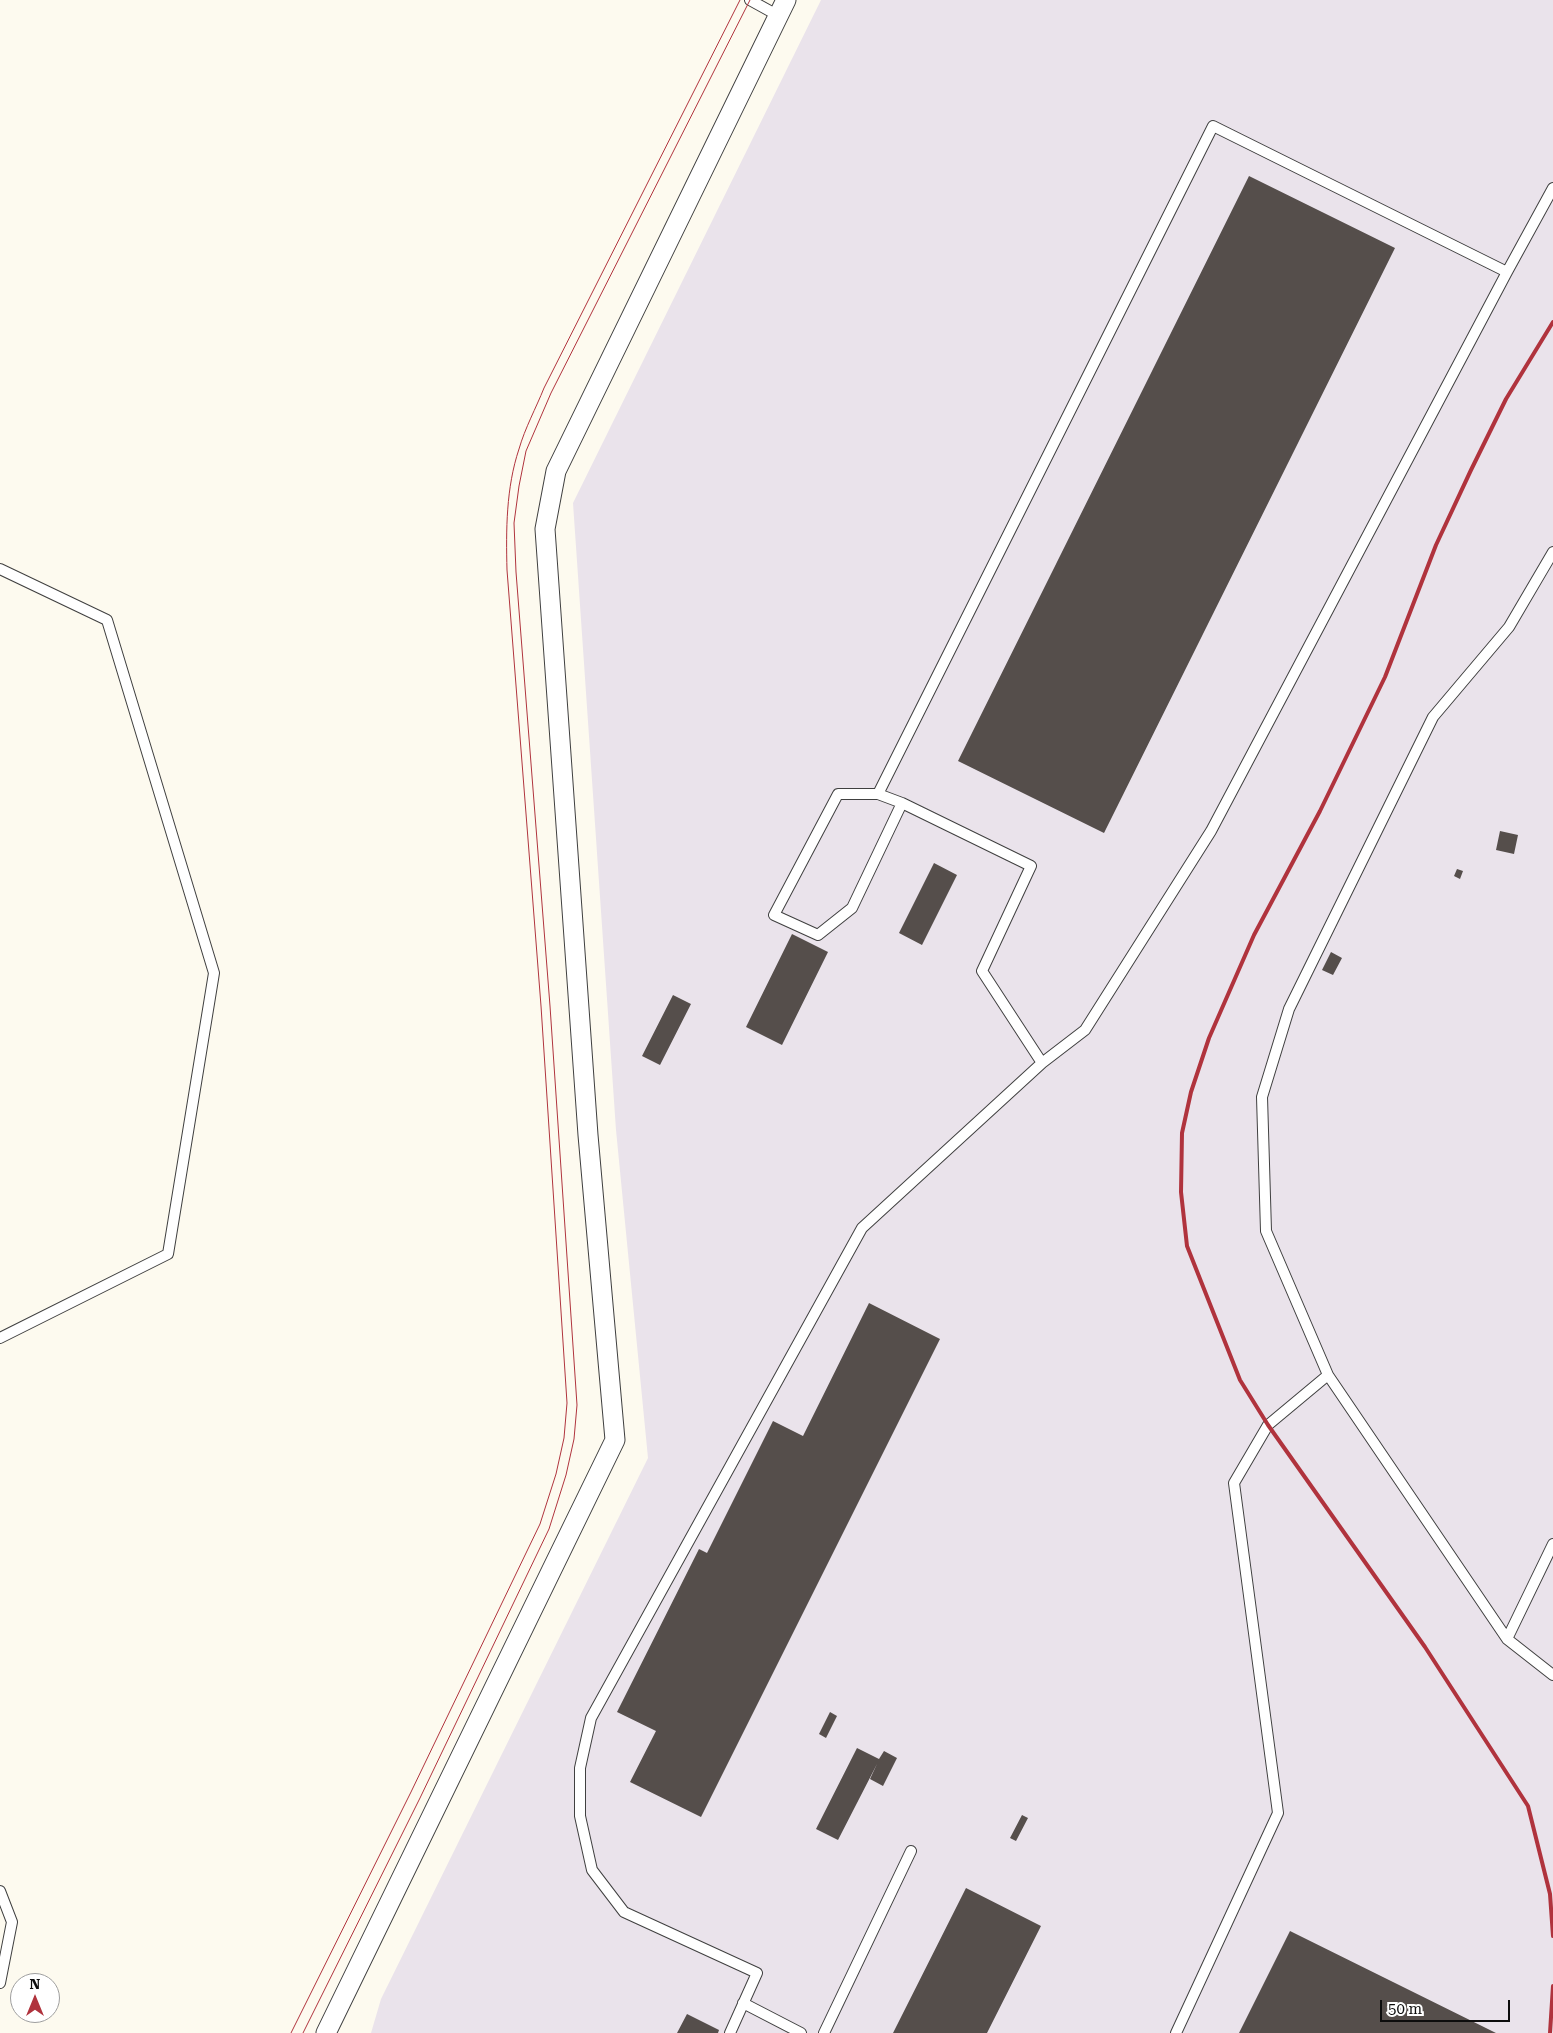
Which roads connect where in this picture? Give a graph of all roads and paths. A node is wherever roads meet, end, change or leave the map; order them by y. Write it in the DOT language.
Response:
graph roads {
  1 [pos="750,0"];
  2 [pos="782,8"];
  3 [pos="1553,188"];
  4 [pos="1507,272"];
  5 [pos="1553,552"];
  6 [pos="0,569"];
  7 [pos="878,794"];
  8 [pos="902,803"];
  9 [pos="1042,1062"];
  10 [pos="0,1338"];
  11 [pos="1328,1375"];
  12 [pos="1553,1544"];
  13 [pos="1507,1638"];
  14 [pos="1553,1675"];
  15 [pos="911,1851"];
  16 [pos="0,1891"];
  17 [pos="0,1983"];
  18 [pos="743,2003"];
  19 [pos="326,2033"];
  20 [pos="730,2033"];
  21 [pos="801,2033"];
  22 [pos="824,2033"];
  23 [pos="1176,2033"];
  1 -- 2 [label="lane"];
  2 -- 19 [label="street"];
  3 -- 4 [label="lane"];
  4 -- 7 [label="lane"];
  4 -- 9 [label="lane"];
  5 -- 11 [label="lane"];
  6 -- 10 [label="lane"];
  7 -- 8 [label="lane"];
  7 -- 8 [label="lane"];
  8 -- 9 [label="lane"];
  9 -- 18 [label="lane"];
  11 -- 13 [label="lane"];
  11 -- 23 [label="lane"];
  12 -- 13 [label="lane"];
  13 -- 14 [label="lane"];
  15 -- 22 [label="lane"];
  16 -- 17 [label="lane"];
  18 -- 20 [label="lane"];
  18 -- 21 [label="lane"];
}
